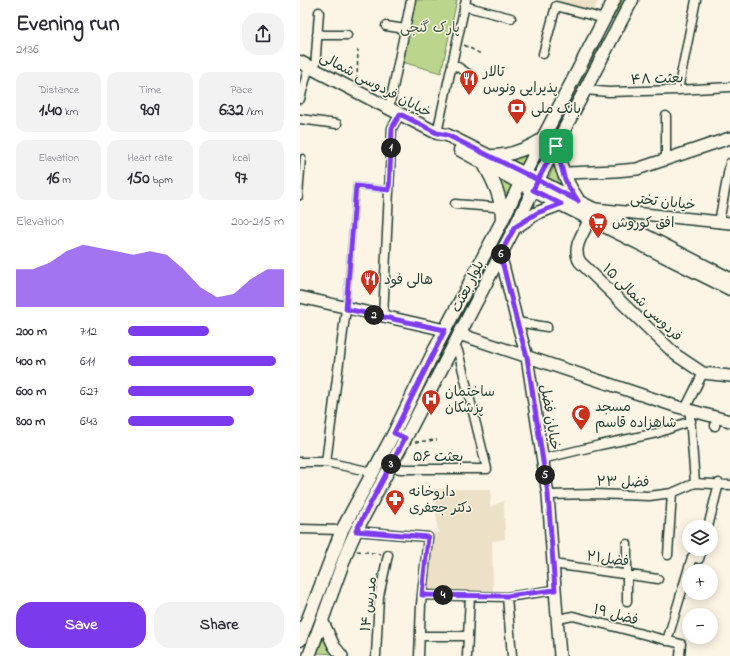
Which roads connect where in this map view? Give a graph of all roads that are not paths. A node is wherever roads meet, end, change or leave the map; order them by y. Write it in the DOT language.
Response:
graph roads {
  1 [pos="411,0"];
  2 [pos="614,0"];
  3 [pos="632,0"];
  4 [pos="696,0"];
  5 [pos="465,3"];
  6 [pos="319,12"];
  7 [pos="511,18"];
  8 [pos="605,19"];
  9 [pos="386,26"];
  10 [pos="619,26"];
  11 [pos="405,29"];
  12 [pos="317,34"];
  13 [pos="348,35"];
  14 [pos="543,54"];
  15 [pos="452,63"];
  16 [pos="308,66"];
  17 [pos="473,77"];
  18 [pos="730,87"];
  19 [pos="585,90"];
  20 [pos="678,90"];
  21 [pos="300,99"];
  22 [pos="389,108"];
  23 [pos="400,114"];
  24 [pos="666,116"];
  25 [pos="300,119"];
  26 [pos="337,124"];
  27 [pos="437,133"];
  28 [pos="730,138"];
  29 [pos="543,139"];
  30 [pos="556,146"];
  31 [pos="303,157"];
  32 [pos="666,159"];
  33 [pos="487,160"];
  34 [pos="730,163"];
  35 [pos="568,173"];
  36 [pos="522,178"];
  37 [pos="535,185"];
  38 [pos="389,190"];
  39 [pos="300,197"];
  40 [pos="578,201"];
  41 [pos="455,204"];
  42 [pos="561,204"];
  43 [pos="591,214"];
  44 [pos="502,215"];
  45 [pos="724,223"];
  46 [pos="515,227"];
  47 [pos="489,247"];
  48 [pos="500,255"];
  49 [pos="730,278"];
  50 [pos="730,289"];
  51 [pos="300,297"];
  52 [pos="346,309"];
  53 [pos="383,317"];
  54 [pos="517,322"];
  55 [pos="547,327"];
  56 [pos="445,330"];
  57 [pos="456,339"];
  58 [pos="527,357"];
  59 [pos="703,373"];
  60 [pos="730,376"];
  61 [pos="688,413"];
  62 [pos="730,421"];
  63 [pos="394,433"];
  64 [pos="405,438"];
  65 [pos="542,459"];
  66 [pos="300,462"];
  67 [pos="326,462"];
  68 [pos="389,467"];
  69 [pos="372,472"];
  70 [pos="695,483"];
  71 [pos="719,484"];
  72 [pos="730,485"];
  73 [pos="672,493"];
  74 [pos="548,494"];
  75 [pos="710,520"];
  76 [pos="300,529"];
  77 [pos="342,530"];
  78 [pos="356,531"];
  79 [pos="627,544"];
  80 [pos="388,555"];
  81 [pos="668,556"];
  82 [pos="700,556"];
  83 [pos="553,564"];
  84 [pos="627,574"];
  85 [pos="658,579"];
  86 [pos="555,590"];
  87 [pos="422,595"];
  88 [pos="470,596"];
  89 [pos="507,596"];
  90 [pos="627,601"];
  91 [pos="558,619"];
  92 [pos="322,620"];
  93 [pos="420,636"];
  94 [pos="468,636"];
  95 [pos="300,640"];
  96 [pos="668,641"];
  97 [pos="309,656"];
  98 [pos="342,656"];
  99 [pos="376,656"];
  100 [pos="419,656"];
  101 [pos="468,656"];
  102 [pos="512,656"];
  103 [pos="560,656"];
  104 [pos="680,656"];
  1 -- 11 [label="street"];
  2 -- 8 [label="main road, بلوار بعثت"];
  3 -- 10 [label="main road, بلوار بعثت"];
  4 -- 20 [label="street"];
  5 -- 7 [label="street"];
  5 -- 15 [label="street"];
  6 -- 12 [label="street"];
  8 -- 10 [label="main road"];
  8 -- 14 [label="street"];
  8 -- 29 [label="main road, بلوار بعثت"];
  9 -- 11 [label="street"];
  10 -- 19 [label="main road, بلوار بعثت"];
  11 -- 22 [label="street"];
  12 -- 13 [label="street"];
  12 -- 16 [label="street"];
  15 -- 17 [label="street"];
  15 -- 27 [label="street"];
  16 -- 21 [label="street"];
  16 -- 22 [label="main road, خیابان فردوسی شمالی"];
  18 -- 20 [label="street, بعثت ۴۸"];
  19 -- 20 [label="street, بعثت ۴۸"];
  19 -- 30 [label="main road, بلوار بعثت"];
  22 -- 23 [label="main road, خیابان فردوسی شمالی"];
  23 -- 27 [label="main road, خیابان فردوسی شمالی"];
  23 -- 38 [label="street"];
  24 -- 32 [label="street"];
  25 -- 26 [label="street"];
  27 -- 33 [label="main road, خیابان فردوسی شمالی"];
  28 -- 32 [label="street"];
  29 -- 33 [label="main road"];
  29 -- 36 [label="main road, بلوار بعثت"];
  30 -- 37 [label="main road, بلوار بعثت"];
  30 -- 40 [label="main road"];
  31 -- 39 [label="lane"];
  32 -- 35 [label="street"];
  33 -- 36 [label="main road, خیابان فردوسی شمالی"];
  33 -- 44 [label="main road"];
  34 -- 45 [label="street"];
  36 -- 37 [label="main road, خیابان فردوسی شمالی"];
  36 -- 44 [label="main road, بلوار بعثت"];
  37 -- 40 [label="main road"];
  37 -- 42 [label="main road"];
  37 -- 46 [label="main road, بلوار بعثت"];
  38 -- 52 [label="lane"];
  38 -- 53 [label="street"];
  40 -- 43 [label="main road"];
  41 -- 44 [label="street"];
  42 -- 43 [label="main road"];
  42 -- 46 [label="main road"];
  43 -- 45 [label="street, خیابان تختی"];
  43 -- 49 [label="main road"];
  43 -- 50 [label="main road"];
  43 -- 59 [label="street, فردوسی شمالی ۱۵"];
  44 -- 47 [label="main road, بلوار بعثت"];
  46 -- 48 [label="main road, بلوار بعثت"];
  47 -- 48 [label="main road"];
  47 -- 56 [label="main road, بلوار بعثت"];
  48 -- 54 [label="street, خیابان فضل"];
  48 -- 57 [label="main road, بلوار بعثت"];
  51 -- 52 [label="street"];
  52 -- 53 [label="street"];
  52 -- 67 [label="street"];
  53 -- 56 [label="street"];
  54 -- 55 [label="street"];
  54 -- 58 [label="street, خیابان فضل"];
  56 -- 63 [label="main road, بلوار بعثت"];
  57 -- 58 [label="street"];
  57 -- 64 [label="main road, بلوار بعثت"];
  57 -- 68 [label="street, بعثت ۵۶"];
  58 -- 61 [label="street"];
  58 -- 65 [label="street, خیابان فضل"];
  59 -- 60 [label="street, فردوسی شمالی ۱۵"];
  59 -- 61 [label="street"];
  61 -- 62 [label="street"];
  61 -- 65 [label="street"];
  61 -- 70 [label="street"];
  63 -- 64 [label="main road"];
  63 -- 69 [label="main road, بلوار بعثت"];
  64 -- 68 [label="main road, بلوار بعثت"];
  65 -- 74 [label="street, خیابان فضل"];
  66 -- 67 [label="street"];
  67 -- 69 [label="street"];
  68 -- 78 [label="main road, بلوار بعثت"];
  69 -- 77 [label="main road, بلوار بعثت"];
  70 -- 71 [label="street"];
  70 -- 73 [label="street, فضل ۲۳"];
  71 -- 72 [label="street"];
  71 -- 75 [label="street"];
  73 -- 74 [label="street, فضل ۲۳"];
  73 -- 81 [label="street"];
  74 -- 83 [label="street, خیابان فضل"];
  76 -- 77 [label="street"];
  77 -- 95 [label="main road, بلوار بعثت"];
  78 -- 87 [label="street"];
  78 -- 92 [label="main road, بلوار بعثت"];
  79 -- 84 [label="street"];
  80 -- 99 [label="street, مدرس ۱۴"];
  82 -- 96 [label="street"];
  83 -- 84 [label="street, فضل۲۱"];
  83 -- 86 [label="street, خیابان فضل"];
  84 -- 85 [label="street, فضل۲۱"];
  84 -- 90 [label="street"];
  86 -- 89 [label="street"];
  86 -- 91 [label="street, خیابان فضل"];
  87 -- 88 [label="street"];
  87 -- 93 [label="street"];
  88 -- 89 [label="street"];
  88 -- 94 [label="street"];
  89 -- 102 [label="street"];
  91 -- 96 [label="street, فضل ۱۹"];
  91 -- 103 [label="street, خیابان فضل"];
  92 -- 97 [label="main road, بلوار بعثت"];
  92 -- 98 [label="street"];
  93 -- 94 [label="street"];
  93 -- 100 [label="street"];
  94 -- 101 [label="street"];
  96 -- 104 [label="street"];
}
